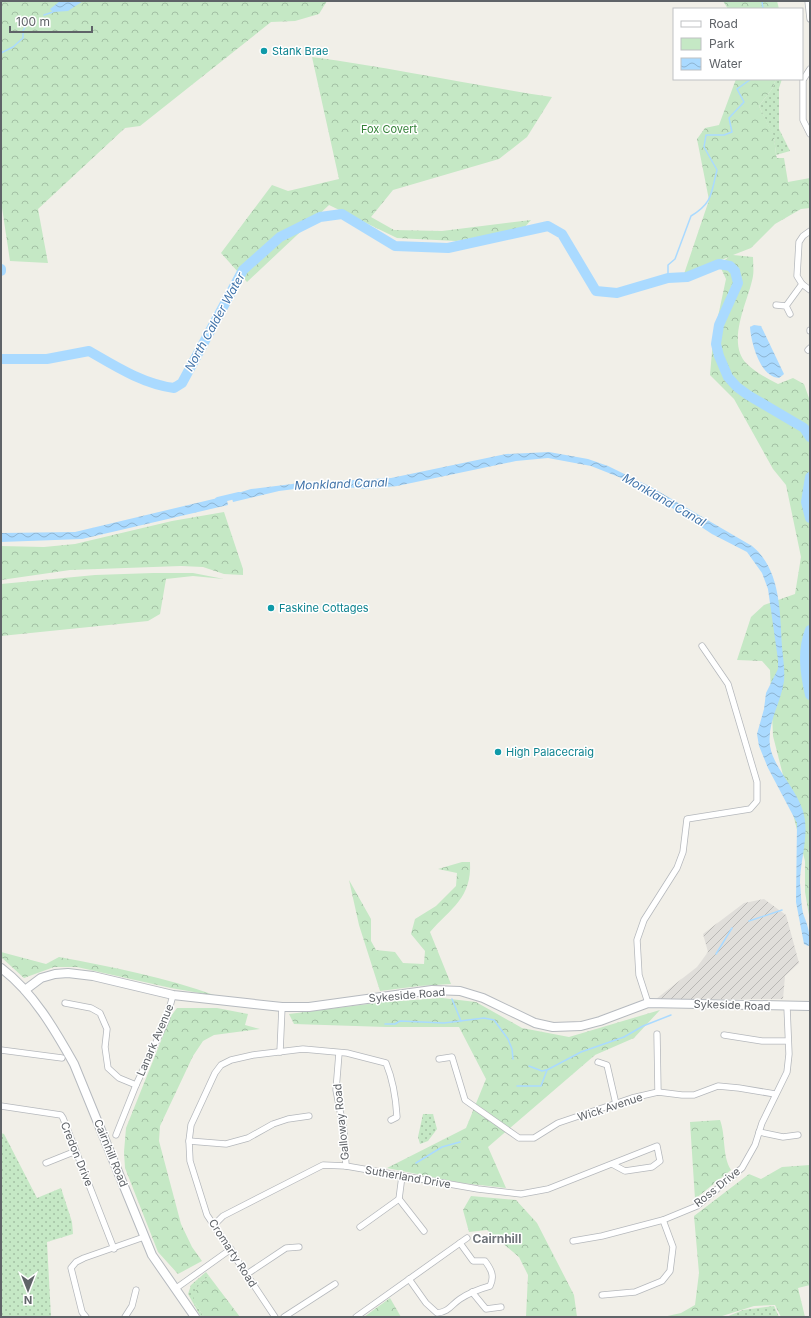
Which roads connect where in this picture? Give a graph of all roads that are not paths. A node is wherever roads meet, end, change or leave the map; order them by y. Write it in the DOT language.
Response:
graph roads {
  1 [pos="808,1"];
  2 [pos="810,19"];
  3 [pos="810,69"];
  4 [pos="803,79"];
  5 [pos="802,80"];
  6 [pos="810,134"];
  7 [pos="810,231"];
  8 [pos="802,284"];
  9 [pos="810,290"];
  10 [pos="776,305"];
  11 [pos="786,306"];
  12 [pos="790,314"];
  13 [pos="702,646"];
  14 [pos="2,972"];
  15 [pos="25,990"];
  16 [pos="173,995"];
  17 [pos="65,1003"];
  18 [pos="648,1003"];
  19 [pos="810,1006"];
  20 [pos="282,1007"];
  21 [pos="787,1007"];
  22 [pos="657,1034"];
  23 [pos="724,1035"];
  24 [pos="787,1041"];
  25 [pos="1,1050"];
  26 [pos="280,1052"];
  27 [pos="339,1053"];
  28 [pos="62,1058"];
  29 [pos="439,1059"];
  30 [pos="598,1062"];
  31 [pos="136,1085"];
  32 [pos="658,1092"];
  33 [pos="775,1094"];
  34 [pos="616,1104"];
  35 [pos="1,1106"];
  36 [pos="309,1116"];
  37 [pos="391,1120"];
  38 [pos="759,1132"];
  39 [pos="116,1135"];
  40 [pos="798,1135"];
  41 [pos="189,1141"];
  42 [pos="76,1151"];
  43 [pos="46,1163"];
  44 [pos="612,1164"];
  45 [pos="346,1166"];
  46 [pos="402,1176"];
  47 [pos="399,1199"];
  48 [pos="663,1220"];
  49 [pos="215,1224"];
  50 [pos="360,1227"];
  51 [pos="424,1231"];
  52 [pos="144,1237"];
  53 [pos="467,1238"];
  54 [pos="573,1241"];
  55 [pos="460,1243"];
  56 [pos="299,1247"];
  57 [pos="114,1249"];
  58 [pos="231,1249"];
  59 [pos="246,1274"];
  60 [pos="409,1279"];
  61 [pos="335,1284"];
  62 [pos="175,1289"];
  63 [pos="136,1290"];
  64 [pos="472,1292"];
  65 [pos="602,1295"];
  66 [pos="501,1307"];
  67 [pos="439,1315"];
  68 [pos="86,1317"];
  69 [pos="125,1317"];
  70 [pos="195,1317"];
  71 [pos="275,1317"];
  72 [pos="284,1317"];
  73 [pos="356,1317"];
  1 -- 2 [label="street"];
  3 -- 4 [label="street"];
  5 -- 6 [label="street"];
  7 -- 8 [label="street"];
  8 -- 9 [label="street"];
  8 -- 11 [label="street"];
  10 -- 11 [label="street"];
  11 -- 12 [label="street"];
  13 -- 18 [label="street"];
  14 -- 15 [label="street, Cairnhill Road"];
  15 -- 16 [label="street, Sykeside Road"];
  15 -- 52 [label="street, Cairnhill Road"];
  16 -- 20 [label="street, Sykeside Road"];
  16 -- 31 [label="street, Lanark Avenue"];
  17 -- 31 [label="street, Lanark Avenue"];
  18 -- 20 [label="street, Sykeside Road"];
  18 -- 21 [label="street, Sykeside Road"];
  19 -- 21 [label="street, Sykeside Road"];
  20 -- 26 [label="street"];
  21 -- 24 [label="street, Ross Drive"];
  22 -- 32 [label="street"];
  23 -- 24 [label="street"];
  24 -- 33 [label="street, Ross Drive"];
  25 -- 28 [label="street"];
  26 -- 27 [label="street, Cromarty Road"];
  26 -- 41 [label="street, Cromarty Road"];
  27 -- 37 [label="street, Cromarty Road"];
  27 -- 45 [label="street, Galloway Road"];
  29 -- 34 [label="street, Wick Avenue"];
  30 -- 34 [label="street"];
  31 -- 39 [label="street, Lanark Avenue"];
  32 -- 33 [label="street, Wick Avenue"];
  32 -- 34 [label="street, Wick Avenue"];
  33 -- 38 [label="street, Ross Drive"];
  35 -- 42 [label="street, Credon Drive"];
  36 -- 41 [label="street"];
  38 -- 40 [label="street"];
  38 -- 48 [label="street, Ross Drive"];
  41 -- 49 [label="street, Cromarty Road"];
  42 -- 43 [label="street"];
  42 -- 57 [label="street, Credon Drive"];
  44 -- 44 [label="street, Sutherland Drive"];
  44 -- 46 [label="street, Sutherland Drive"];
  45 -- 46 [label="street, Sutherland Drive"];
  45 -- 49 [label="street, Sutherland Drive"];
  46 -- 47 [label="street"];
  47 -- 50 [label="street"];
  47 -- 51 [label="street"];
  48 -- 54 [label="street, Ross Drive"];
  48 -- 65 [label="street"];
  49 -- 58 [label="street, Cromarty Road"];
  52 -- 57 [label="street"];
  52 -- 62 [label="street, Cairnhill Road"];
  53 -- 55 [label="street"];
  55 -- 60 [label="street"];
  55 -- 64 [label="street"];
  56 -- 59 [label="street"];
  57 -- 68 [label="street"];
  58 -- 59 [label="street, Cromarty Road"];
  58 -- 62 [label="street"];
  59 -- 71 [label="street, Cromarty Road"];
  60 -- 67 [label="street"];
  60 -- 73 [label="street"];
  61 -- 72 [label="street"];
  62 -- 70 [label="street, Cairnhill Road"];
  63 -- 69 [label="street"];
  64 -- 66 [label="street"];
  64 -- 67 [label="street"];
}
